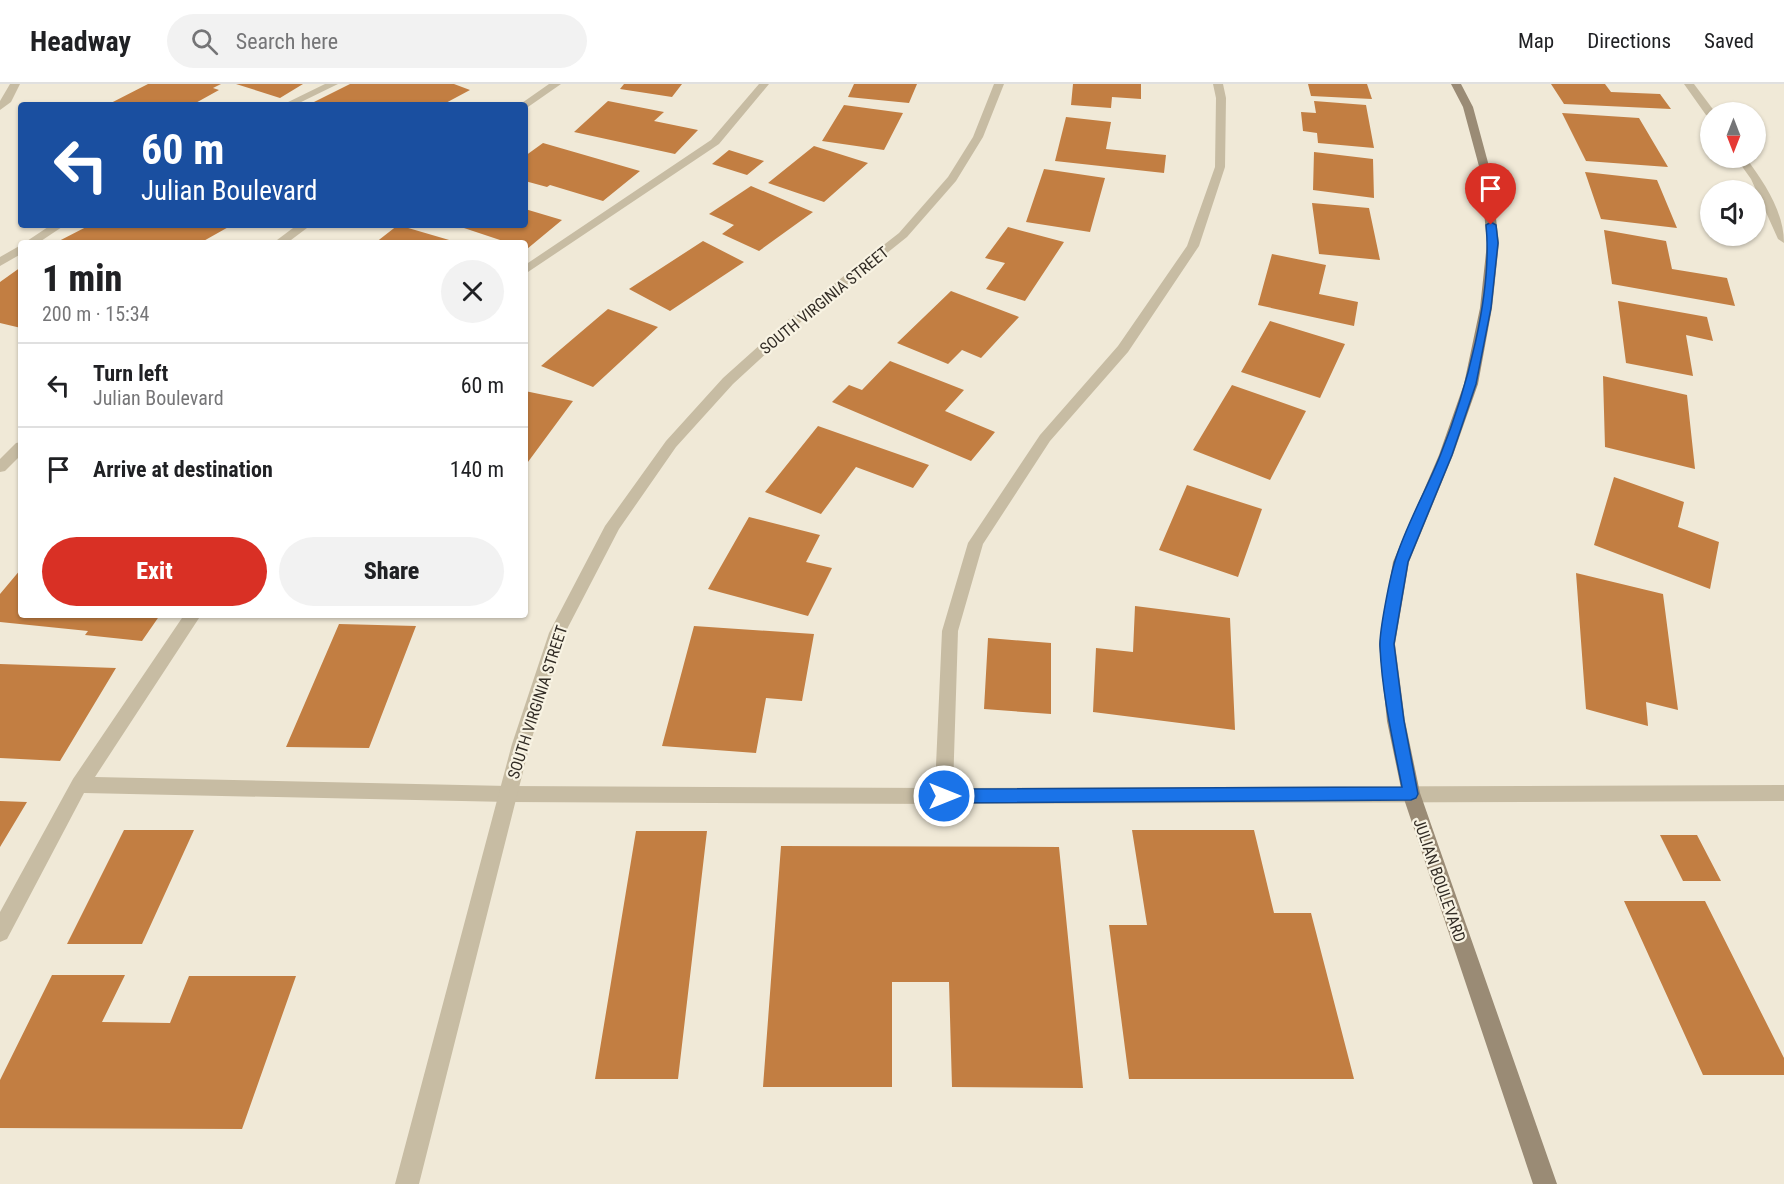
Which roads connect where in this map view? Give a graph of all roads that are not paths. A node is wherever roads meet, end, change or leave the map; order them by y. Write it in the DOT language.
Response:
graph roads {
  1 [pos="15,84"];
  2 [pos="333,84"];
  3 [pos="556,84"];
  4 [pos="764,84"];
  5 [pos="999,84"];
  6 [pos="1218,84"];
  7 [pos="1456,84"];
  8 [pos="1689,84"];
  9 [pos="294,102"];
  10 [pos="528,102"];
  11 [pos="1702,102"];
  12 [pos="0,107"];
  13 [pos="1748,168"];
  14 [pos="54,228"];
  15 [pos="302,228"];
  16 [pos="1784,239"];
  17 [pos="35,240"];
  18 [pos="284,240"];
  19 [pos="18,251"];
  20 [pos="0,262"];
  21 [pos="528,268"];
  22 [pos="18,450"];
  23 [pos="0,467"];
  24 [pos="191,618"];
  25 [pos="79,785"];
  26 [pos="508,794"];
  27 [pos="1411,794"];
  28 [pos="1784,794"];
  29 [pos="944,796"];
  30 [pos="0,932"];
  31 [pos="407,1184"];
  32 [pos="1545,1184"];
  1 -- 12 [label="street"];
  2 -- 9 [label="street"];
  3 -- 10 [label="street"];
  4 -- 21 [label="street"];
  5 -- 26 [label="street, SOUTH VIRGINIA STREET"];
  6 -- 29 [label="street"];
  7 -- 27 [label="main road, JULIAN BOULEVARD"];
  8 -- 11 [label="street"];
  13 -- 16 [label="street"];
  14 -- 17 [label="street"];
  15 -- 18 [label="street"];
  19 -- 20 [label="street"];
  22 -- 23 [label="street"];
  24 -- 25 [label="street"];
  25 -- 26 [label="street"];
  25 -- 30 [label="street"];
  26 -- 29 [label="street"];
  26 -- 31 [label="street, SOUTH VIRGINIA STREET"];
  27 -- 28 [label="street"];
  27 -- 29 [label="street"];
  27 -- 32 [label="main road, JULIAN BOULEVARD"];
}
